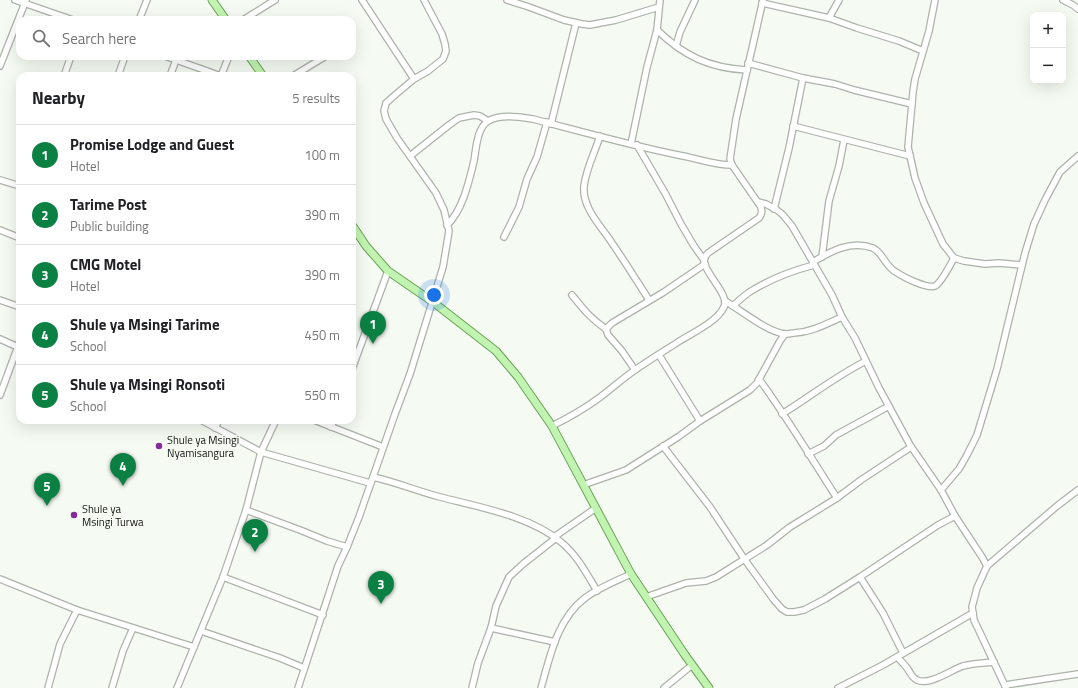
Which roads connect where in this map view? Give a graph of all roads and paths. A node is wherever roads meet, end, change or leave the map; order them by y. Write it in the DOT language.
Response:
graph roads {
  1 [pos="15,0"];
  2 [pos="147,0"];
  3 [pos="212,0"];
  4 [pos="275,0"];
  5 [pos="362,0"];
  6 [pos="424,0"];
  7 [pos="507,0"];
  8 [pos="660,0"];
  9 [pos="695,0"];
  10 [pos="839,0"];
  11 [pos="935,0"];
  12 [pos="1063,0"];
  13 [pos="763,1"];
  14 [pos="25,2"];
  15 [pos="659,7"];
  16 [pos="1078,9"];
  17 [pos="20,16"];
  18 [pos="62,16"];
  19 [pos="141,16"];
  20 [pos="223,16"];
  21 [pos="249,16"];
  22 [pos="829,18"];
  23 [pos="576,23"];
  24 [pos="16,25"];
  25 [pos="657,30"];
  26 [pos="676,46"];
  27 [pos="923,51"];
  28 [pos="70,60"];
  29 [pos="124,60"];
  30 [pos="176,60"];
  31 [pos="227,60"];
  32 [pos="253,60"];
  33 [pos="319,60"];
  34 [pos="748,63"];
  35 [pos="0,66"];
  36 [pos="747,70"];
  37 [pos="65,72"];
  38 [pos="119,72"];
  39 [pos="172,72"];
  40 [pos="210,72"];
  41 [pos="223,72"];
  42 [pos="260,72"];
  43 [pos="300,72"];
  44 [pos="803,78"];
  45 [pos="414,79"];
  46 [pos="912,104"];
  47 [pos="488,121"];
  48 [pos="549,123"];
  49 [pos="793,126"];
  50 [pos="600,136"];
  51 [pos="844,140"];
  52 [pos="634,145"];
  53 [pos="410,156"];
  54 [pos="910,156"];
  55 [pos="1078,156"];
  56 [pos="732,166"];
  57 [pos="0,180"];
  58 [pos="16,185"];
  59 [pos="758,202"];
  60 [pos="774,208"];
  61 [pos="447,225"];
  62 [pos="0,230"];
  63 [pos="356,233"];
  64 [pos="16,236"];
  65 [pos="504,237"];
  66 [pos="822,256"];
  67 [pos="954,258"];
  68 [pos="705,262"];
  69 [pos="814,264"];
  70 [pos="1022,265"];
  71 [pos="388,271"];
  72 [pos="572,295"];
  73 [pos="0,300"];
  74 [pos="649,300"];
  75 [pos="725,300"];
  76 [pos="432,302"];
  77 [pos="16,306"];
  78 [pos="733,306"];
  79 [pos="842,317"];
  80 [pos="606,328"];
  81 [pos="785,334"];
  82 [pos="0,339"];
  83 [pos="16,344"];
  84 [pos="16,353"];
  85 [pos="659,354"];
  86 [pos="356,358"];
  87 [pos="866,361"];
  88 [pos="635,370"];
  89 [pos="759,379"];
  90 [pos="0,395"];
  91 [pos="889,406"];
  92 [pos="782,414"];
  93 [pos="700,421"];
  94 [pos="208,424"];
  95 [pos="216,424"];
  96 [pos="274,424"];
  97 [pos="324,424"];
  98 [pos="332,424"];
  99 [pos="552,426"];
  100 [pos="331,427"];
  101 [pos="215,428"];
  102 [pos="664,446"];
  103 [pos="383,447"];
  104 [pos="911,447"];
  105 [pos="261,452"];
  106 [pos="808,454"];
  107 [pos="373,477"];
  108 [pos="370,483"];
  109 [pos="583,485"];
  110 [pos="941,490"];
  111 [pos="1078,490"];
  112 [pos="837,498"];
  113 [pos="596,508"];
  114 [pos="246,510"];
  115 [pos="955,516"];
  116 [pos="555,537"];
  117 [pos="347,547"];
  118 [pos="744,560"];
  119 [pos="987,566"];
  120 [pos="631,574"];
  121 [pos="223,577"];
  122 [pos="860,577"];
  123 [pos="0,579"];
  124 [pos="597,591"];
  125 [pos="646,597"];
  126 [pos="77,610"];
  127 [pos="973,613"];
  128 [pos="323,614"];
  129 [pos="133,628"];
  130 [pos="491,628"];
  131 [pos="201,631"];
  132 [pos="555,642"];
  133 [pos="194,647"];
  134 [pos="903,653"];
  135 [pos="897,657"];
  136 [pos="994,662"];
  137 [pos="692,665"];
  138 [pos="304,668"];
  139 [pos="1078,674"];
  140 [pos="1005,687"];
  141 [pos="48,688"];
  142 [pos="112,688"];
  143 [pos="178,688"];
  144 [pos="298,688"];
  145 [pos="472,688"];
  146 [pos="541,688"];
  147 [pos="664,688"];
  148 [pos="709,688"];
  149 [pos="838,688"];
  1 -- 14 [label="street"];
  2 -- 19 [label="street"];
  3 -- 20 [label="main road"];
  4 -- 21 [label="street"];
  5 -- 45 [label="street"];
  6 -- 45 [label="street"];
  7 -- 23 [label="street"];
  8 -- 15 [label="street"];
  9 -- 26 [label="street"];
  10 -- 22 [label="street"];
  11 -- 27 [label="street"];
  12 -- 16 [label="street"];
  13 -- 22 [label="street"];
  13 -- 34 [label="street"];
  14 -- 17 [label="street"];
  14 -- 18 [label="street"];
  15 -- 23 [label="street"];
  15 -- 25 [label="street"];
  22 -- 27 [label="street"];
  23 -- 48 [label="street"];
  24 -- 35 [label="street"];
  25 -- 26 [label="street"];
  25 -- 52 [label="street"];
  26 -- 36 [label="street"];
  27 -- 46 [label="street"];
  28 -- 37 [label="street"];
  29 -- 38 [label="street"];
  30 -- 39 [label="street"];
  30 -- 40 [label="street"];
  31 -- 41 [label="street"];
  32 -- 42 [label="main road"];
  33 -- 43 [label="street"];
  34 -- 36 [label="street"];
  34 -- 44 [label="street"];
  36 -- 56 [label="street"];
  44 -- 46 [label="street"];
  44 -- 49 [label="street"];
  45 -- 53 [label="street"];
  46 -- 54 [label="street"];
  47 -- 48 [label="street"];
  47 -- 53 [label="street"];
  47 -- 61 [label="street"];
  48 -- 50 [label="street"];
  48 -- 65 [label="street"];
  49 -- 51 [label="street"];
  49 -- 60 [label="street"];
  50 -- 52 [label="street"];
  50 -- 74 [label="street"];
  51 -- 54 [label="street"];
  51 -- 66 [label="street"];
  52 -- 56 [label="street"];
  52 -- 68 [label="street"];
  53 -- 61 [label="street"];
  54 -- 67 [label="street"];
  55 -- 70 [label="street"];
  56 -- 59 [label="street"];
  57 -- 58 [label="street"];
  59 -- 60 [label="street"];
  59 -- 68 [label="street"];
  60 -- 69 [label="street"];
  61 -- 76 [label="street"];
  62 -- 64 [label="street"];
  63 -- 71 [label="main road"];
  66 -- 67 [label="street"];
  66 -- 69 [label="street"];
  67 -- 70 [label="street"];
  68 -- 74 [label="street"];
  68 -- 75 [label="street"];
  69 -- 78 [label="street"];
  69 -- 79 [label="street"];
  70 -- 110 [label="street"];
  71 -- 76 [label="main road"];
  71 -- 86 [label="street"];
  72 -- 80 [label="street"];
  73 -- 77 [label="street"];
  74 -- 80 [label="street"];
  75 -- 78 [label="street"];
  75 -- 85 [label="street"];
  76 -- 99 [label="main road"];
  76 -- 103 [label="street"];
  78 -- 81 [label="street"];
  79 -- 81 [label="street"];
  79 -- 87 [label="street"];
  80 -- 88 [label="street"];
  81 -- 89 [label="street"];
  82 -- 83 [label="street"];
  84 -- 90 [label="street"];
  85 -- 88 [label="street"];
  85 -- 93 [label="street"];
  87 -- 91 [label="street"];
  87 -- 92 [label="street"];
  88 -- 99 [label="street"];
  89 -- 92 [label="street"];
  89 -- 93 [label="street"];
  91 -- 104 [label="street"];
  91 -- 106 [label="street"];
  92 -- 106 [label="street"];
  93 -- 102 [label="street"];
  94 -- 101 [label="street"];
  95 -- 101 [label="street"];
  96 -- 105 [label="street"];
  97 -- 100 [label="street"];
  98 -- 100 [label="street"];
  99 -- 109 [label="main road"];
  100 -- 103 [label="street"];
  101 -- 105 [label="street"];
  102 -- 109 [label="street"];
  102 -- 118 [label="street"];
  103 -- 107 [label="street"];
  104 -- 110 [label="street"];
  104 -- 112 [label="street"];
  105 -- 108 [label="street"];
  105 -- 114 [label="street"];
  106 -- 112 [label="street"];
  107 -- 108 [label="street"];
  107 -- 116 [label="street"];
  108 -- 117 [label="street"];
  109 -- 113 [label="main road"];
  110 -- 115 [label="street"];
  111 -- 119 [label="street"];
  112 -- 118 [label="street"];
  113 -- 116 [label="street"];
  113 -- 120 [label="main road"];
  114 -- 117 [label="street"];
  114 -- 121 [label="street"];
  115 -- 119 [label="street"];
  115 -- 122 [label="street"];
  116 -- 124 [label="street"];
  116 -- 130 [label="street"];
  117 -- 128 [label="street"];
  118 -- 122 [label="street"];
  118 -- 125 [label="street"];
  119 -- 127 [label="street"];
  120 -- 124 [label="street"];
  120 -- 125 [label="main road"];
  121 -- 128 [label="street"];
  121 -- 131 [label="street"];
  122 -- 134 [label="street"];
  123 -- 126 [label="street"];
  124 -- 132 [label="street"];
  125 -- 137 [label="main road"];
  126 -- 129 [label="street"];
  126 -- 141 [label="street"];
  127 -- 134 [label="street"];
  127 -- 136 [label="street"];
  128 -- 138 [label="street"];
  129 -- 133 [label="street"];
  129 -- 142 [label="street"];
  130 -- 132 [label="street"];
  130 -- 145 [label="street"];
  131 -- 133 [label="street"];
  131 -- 138 [label="street"];
  132 -- 146 [label="street"];
  133 -- 143 [label="street"];
  134 -- 135 [label="street"];
  135 -- 136 [label="street"];
  135 -- 149 [label="street"];
  136 -- 140 [label="street"];
  137 -- 147 [label="street"];
  137 -- 148 [label="main road"];
  138 -- 144 [label="street"];
  139 -- 140 [label="street"];
}
